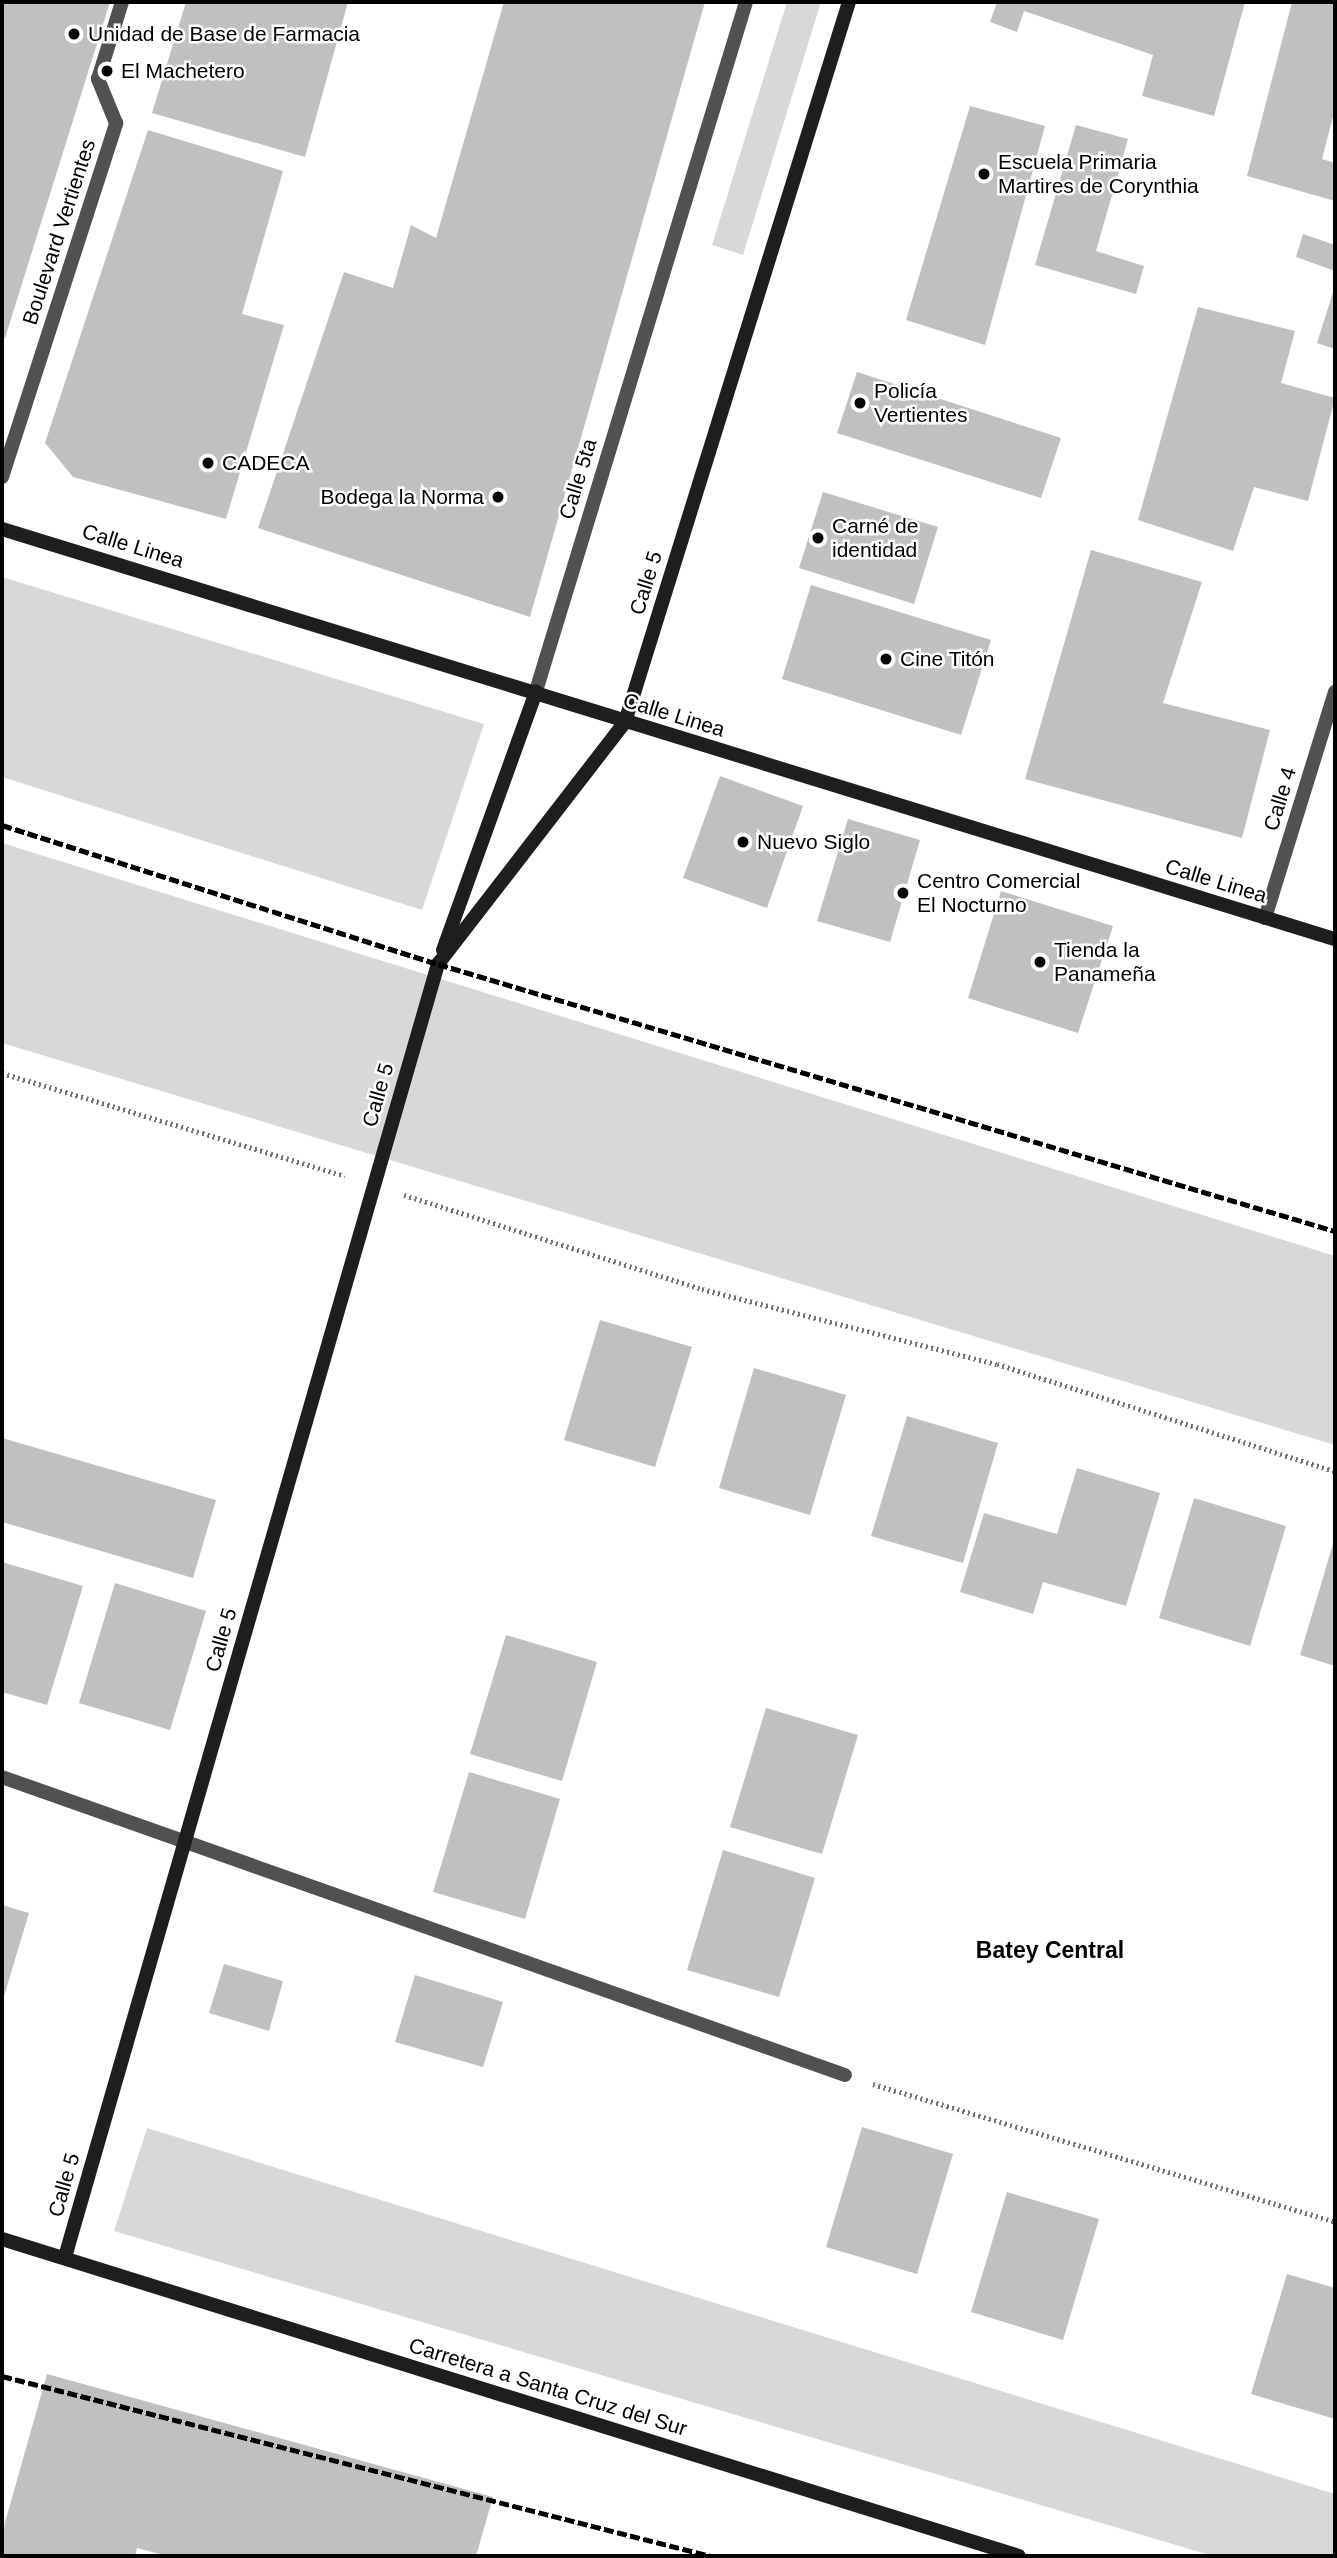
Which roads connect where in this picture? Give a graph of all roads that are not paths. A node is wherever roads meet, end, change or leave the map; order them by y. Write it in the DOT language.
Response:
graph roads {
  1 [pos="122,2"];
  2 [pos="746,2"];
  3 [pos="849,2"];
  4 [pos="2,477"];
  5 [pos="2,528"];
  6 [pos="536,691"];
  7 [pos="1335,692"];
  8 [pos="625,722"];
  9 [pos="1265,918"];
  10 [pos="1335,939"];
  11 [pos="438,964"];
  12 [pos="2,1777"];
  13 [pos="186,1838"];
  14 [pos="845,2075"];
  15 [pos="2,2239"];
  16 [pos="65,2257"];
  17 [pos="1019,2556"];
  1 -- 4 [label="street, Boulevard Vertientes"];
  2 -- 6 [label="street, Calle 5ta"];
  3 -- 8 [label="main road, Calle 5"];
  5 -- 6 [label="main road, Calle Linea"];
  6 -- 8 [label="main road, Calle Linea"];
  6 -- 11 [label="main road, Calle 5ta"];
  7 -- 9 [label="street, Calle 4"];
  8 -- 9 [label="main road, Calle Linea"];
  8 -- 11 [label="main road, Calle 5"];
  9 -- 10 [label="main road, Calle Linea"];
  11 -- 13 [label="main road, Calle 5"];
  12 -- 13 [label="street"];
  13 -- 14 [label="street"];
  13 -- 16 [label="main road, Calle 5"];
  15 -- 16 [label="main road, Carretera a Santa Cruz del Sur"];
  16 -- 17 [label="main road, Carretera a Santa Cruz del Sur"];
}
